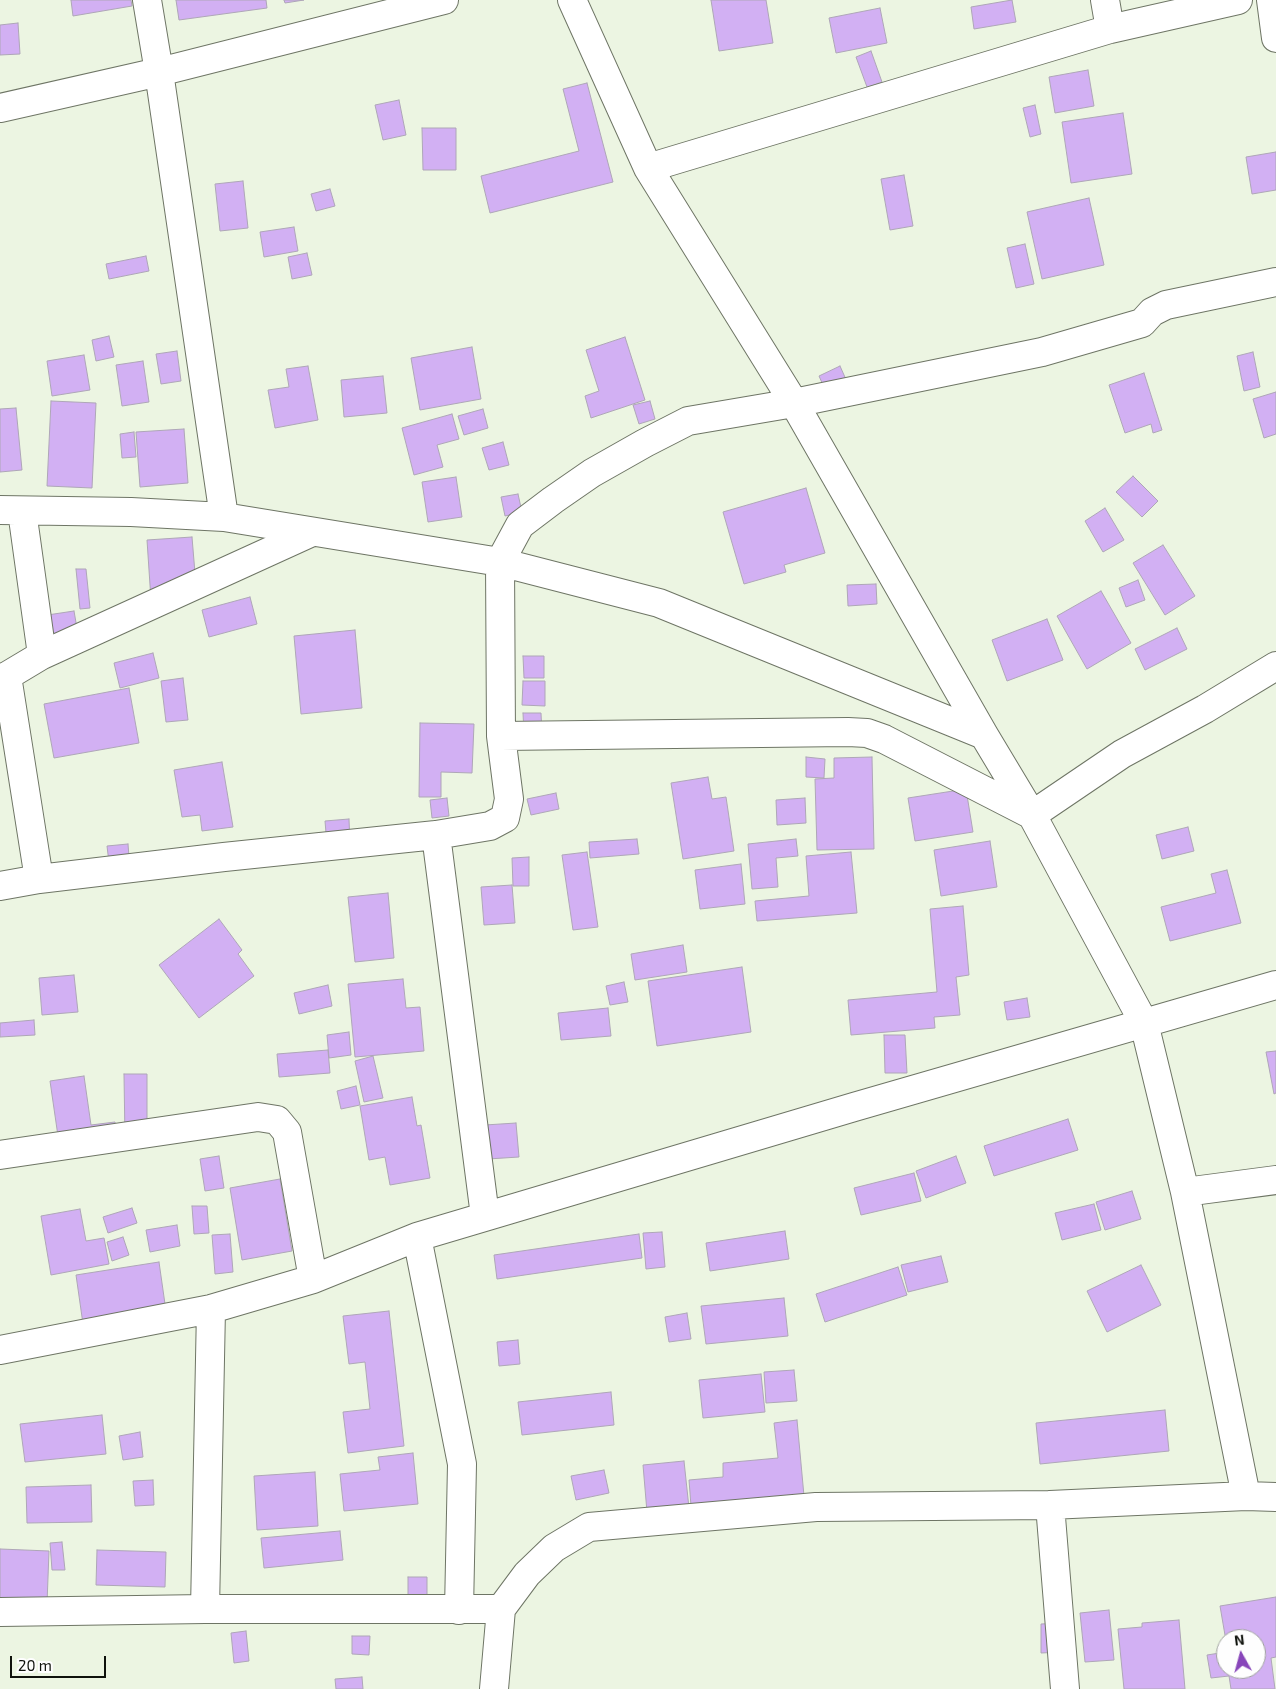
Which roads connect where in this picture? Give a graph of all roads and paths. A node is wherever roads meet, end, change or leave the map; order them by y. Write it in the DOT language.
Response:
graph roads {
  1 [pos="147,0"];
  2 [pos="444,0"];
  3 [pos="572,0"];
  4 [pos="1105,0"];
  5 [pos="1238,0"];
  6 [pos="1270,0"];
  7 [pos="1110,29"];
  8 [pos="1276,38"];
  9 [pos="159,72"];
  10 [pos="0,108"];
  11 [pos="648,168"];
  12 [pos="1276,282"];
  13 [pos="794,404"];
  14 [pos="11,510"];
  15 [pos="224,517"];
  16 [pos="312,532"];
  17 [pos="500,562"];
  18 [pos="42,656"];
  19 [pos="1276,666"];
  20 [pos="4,677"];
  21 [pos="501,736"];
  22 [pos="984,736"];
  23 [pos="1032,815"];
  24 [pos="436,835"];
  25 [pos="39,879"];
  26 [pos="0,886"];
  27 [pos="1276,986"];
  28 [pos="1144,1023"];
  29 [pos="0,1155"];
  30 [pos="1276,1180"];
  31 [pos="1185,1192"];
  32 [pos="485,1216"];
  33 [pos="417,1237"];
  34 [pos="314,1279"];
  35 [pos="211,1310"];
  36 [pos="0,1350"];
  37 [pos="1246,1496"];
  38 [pos="1276,1497"];
  39 [pos="1050,1505"];
  40 [pos="204,1609"];
  41 [pos="502,1609"];
  42 [pos="459,1610"];
  43 [pos="0,1612"];
  44 [pos="494,1689"];
  45 [pos="1065,1689"];
  1 -- 9 [label="street"];
  2 -- 9 [label="street"];
  3 -- 11 [label="street"];
  4 -- 7 [label="street"];
  5 -- 7 [label="street"];
  6 -- 8 [label="street"];
  7 -- 11 [label="street"];
  9 -- 10 [label="street"];
  9 -- 15 [label="street"];
  11 -- 13 [label="street"];
  12 -- 13 [label="street"];
  13 -- 17 [label="street"];
  13 -- 22 [label="street"];
  14 -- 15 [label="street"];
  14 -- 18 [label="street"];
  15 -- 16 [label="street"];
  16 -- 17 [label="street"];
  16 -- 18 [label="street"];
  17 -- 21 [label="street"];
  17 -- 22 [label="street"];
  18 -- 20 [label="street"];
  19 -- 23 [label="street"];
  20 -- 25 [label="street"];
  21 -- 23 [label="street"];
  21 -- 24 [label="street"];
  22 -- 23 [label="street"];
  23 -- 28 [label="street"];
  24 -- 25 [label="street"];
  24 -- 32 [label="street"];
  25 -- 26 [label="street"];
  27 -- 28 [label="street"];
  28 -- 31 [label="street"];
  28 -- 32 [label="street"];
  29 -- 34 [label="street"];
  30 -- 31 [label="street"];
  31 -- 37 [label="street"];
  32 -- 33 [label="street"];
  33 -- 34 [label="street"];
  33 -- 42 [label="street"];
  34 -- 35 [label="street"];
  35 -- 36 [label="street"];
  35 -- 40 [label="street"];
  37 -- 38 [label="street"];
  37 -- 39 [label="street"];
  39 -- 41 [label="street"];
  39 -- 45 [label="street"];
  40 -- 42 [label="street"];
  40 -- 43 [label="street"];
  41 -- 42 [label="street"];
  41 -- 44 [label="street"];
}
